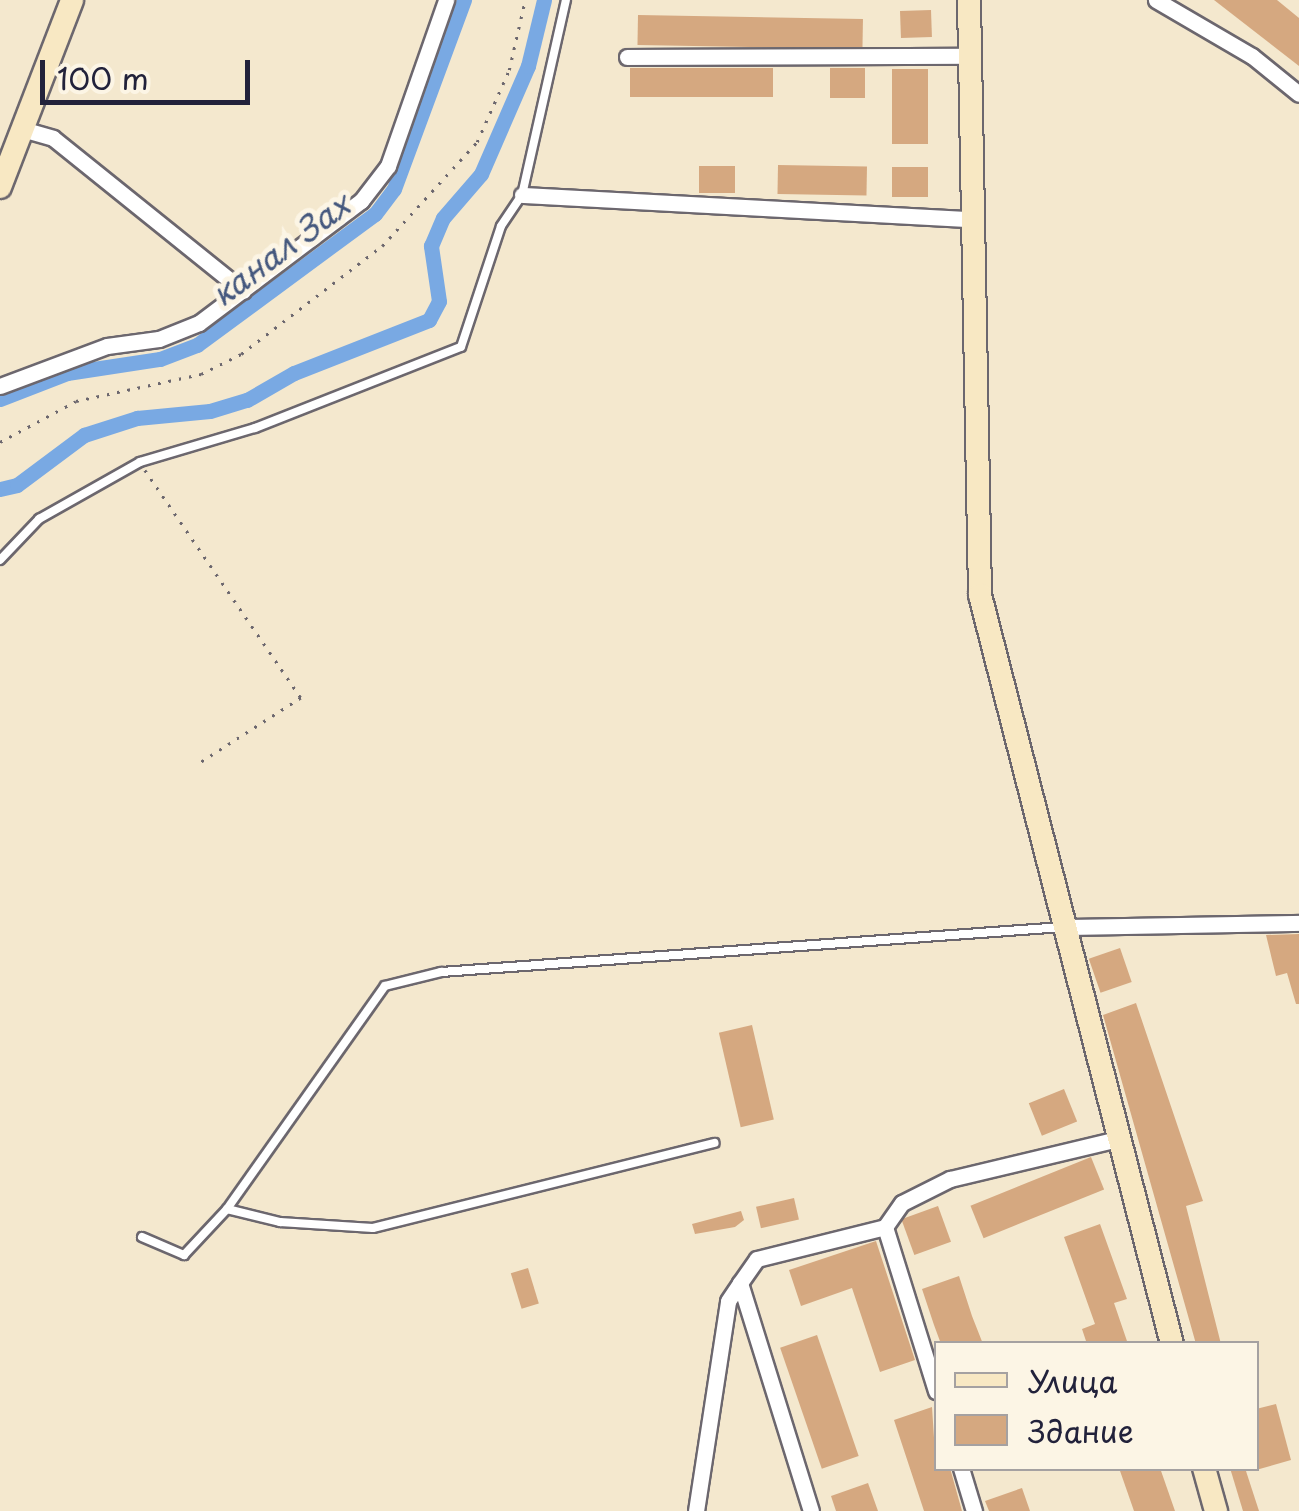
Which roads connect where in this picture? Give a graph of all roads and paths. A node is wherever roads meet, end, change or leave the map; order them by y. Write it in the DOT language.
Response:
graph roads {
  1 [pos="72,0"];
  2 [pos="446,0"];
  3 [pos="525,0"];
  4 [pos="566,0"];
  5 [pos="969,0"];
  6 [pos="1156,0"];
  7 [pos="627,56"];
  8 [pos="969,56"];
  9 [pos="1299,94"];
  10 [pos="22,128"];
  11 [pos="0,187"];
  12 [pos="522,195"];
  13 [pos="972,219"];
  14 [pos="242,292"];
  15 [pos="0,386"];
  16 [pos="0,442"];
  17 [pos="140,462"];
  18 [pos="0,560"];
  19 [pos="198,764"];
  20 [pos="1299,922"];
  21 [pos="1062,927"];
  22 [pos="1118,1139"];
  23 [pos="716,1143"];
  24 [pos="227,1210"];
  25 [pos="885,1227"];
  26 [pos="142,1238"];
  27 [pos="740,1282"];
  28 [pos="1171,1341"];
  29 [pos="934,1385"];
  30 [pos="962,1471"];
  31 [pos="1205,1471"];
  32 [pos="696,1511"];
  33 [pos="812,1511"];
  34 [pos="974,1511"];
  35 [pos="1216,1511"];
  1 -- 10 [label="main road"];
  2 -- 14 [label="street"];
  3 -- 16 [label="path"];
  4 -- 12 [label="lane"];
  5 -- 8 [label="main road"];
  6 -- 9 [label="street"];
  7 -- 8 [label="street"];
  8 -- 13 [label="main road"];
  10 -- 11 [label="main road"];
  10 -- 14 [label="street"];
  12 -- 13 [label="street"];
  12 -- 17 [label="lane"];
  13 -- 21 [label="main road"];
  14 -- 15 [label="street"];
  17 -- 18 [label="lane"];
  17 -- 19 [label="path"];
  20 -- 21 [label="street"];
  21 -- 22 [label="main road"];
  21 -- 24 [label="lane"];
  22 -- 25 [label="street"];
  22 -- 28 [label="main road"];
  23 -- 24 [label="lane"];
  24 -- 26 [label="lane"];
  25 -- 27 [label="street"];
  25 -- 29 [label="street"];
  27 -- 32 [label="street"];
  27 -- 33 [label="street"];
  30 -- 34 [label="street"];
  31 -- 35 [label="main road"];
}
